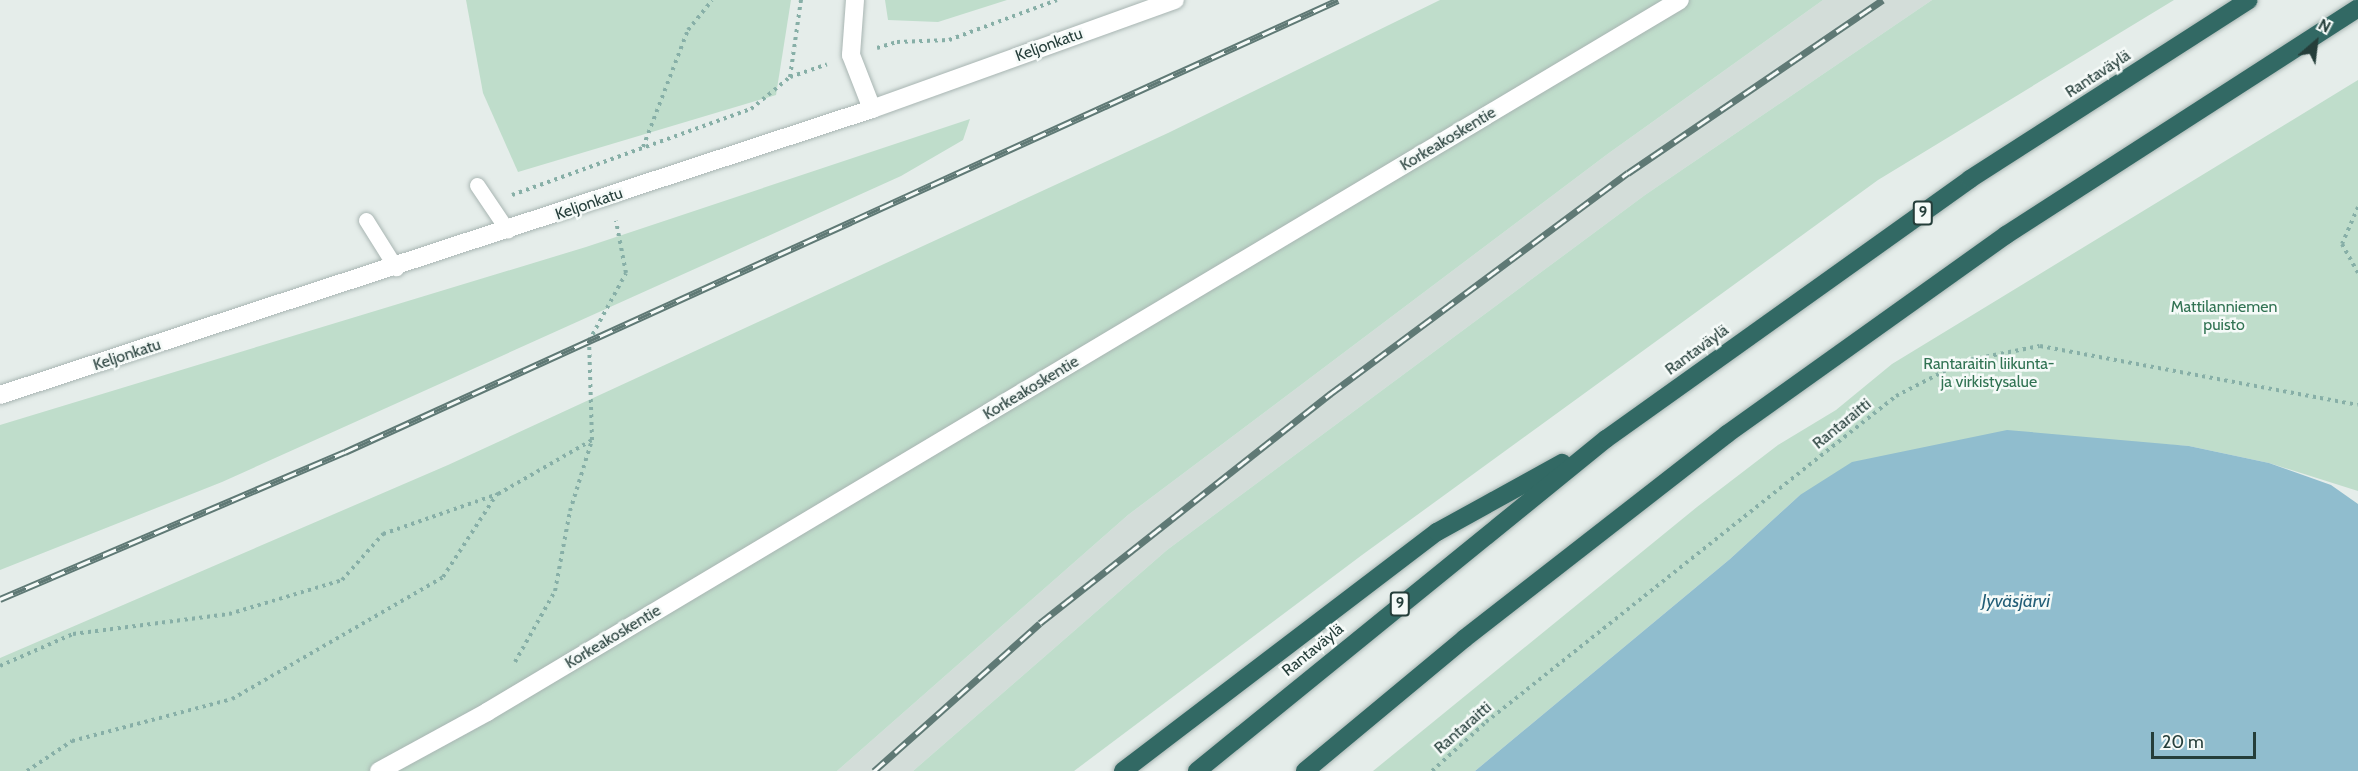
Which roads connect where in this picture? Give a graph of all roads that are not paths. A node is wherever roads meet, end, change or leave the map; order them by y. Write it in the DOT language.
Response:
graph roads {
  1 [pos="855,0"];
  2 [pos="1174,0"];
  3 [pos="1680,0"];
  4 [pos="2249,0"];
  5 [pos="2358,8"];
  6 [pos="872,109"];
  7 [pos="477,185"];
  8 [pos="366,220"];
  9 [pos="508,231"];
  10 [pos="396,268"];
  11 [pos="0,395"];
  12 [pos="1606,439"];
  13 [pos="379,771"];
  14 [pos="1123,771"];
  15 [pos="1197,771"];
  16 [pos="1305,771"];
  1 -- 6 [label="street"];
  2 -- 6 [label="street, Keljonkatu"];
  3 -- 13 [label="street, Korkeakoskentie"];
  4 -- 12 [label="highway, Rantaväylä / 9"];
  5 -- 16 [label="highway"];
  6 -- 9 [label="street, Keljonkatu"];
  7 -- 9 [label="lane"];
  8 -- 10 [label="lane"];
  9 -- 10 [label="street, Keljonkatu"];
  10 -- 11 [label="street, Keljonkatu"];
  12 -- 14 [label="highway"];
  12 -- 15 [label="highway, Rantaväylä / 9"];
}
